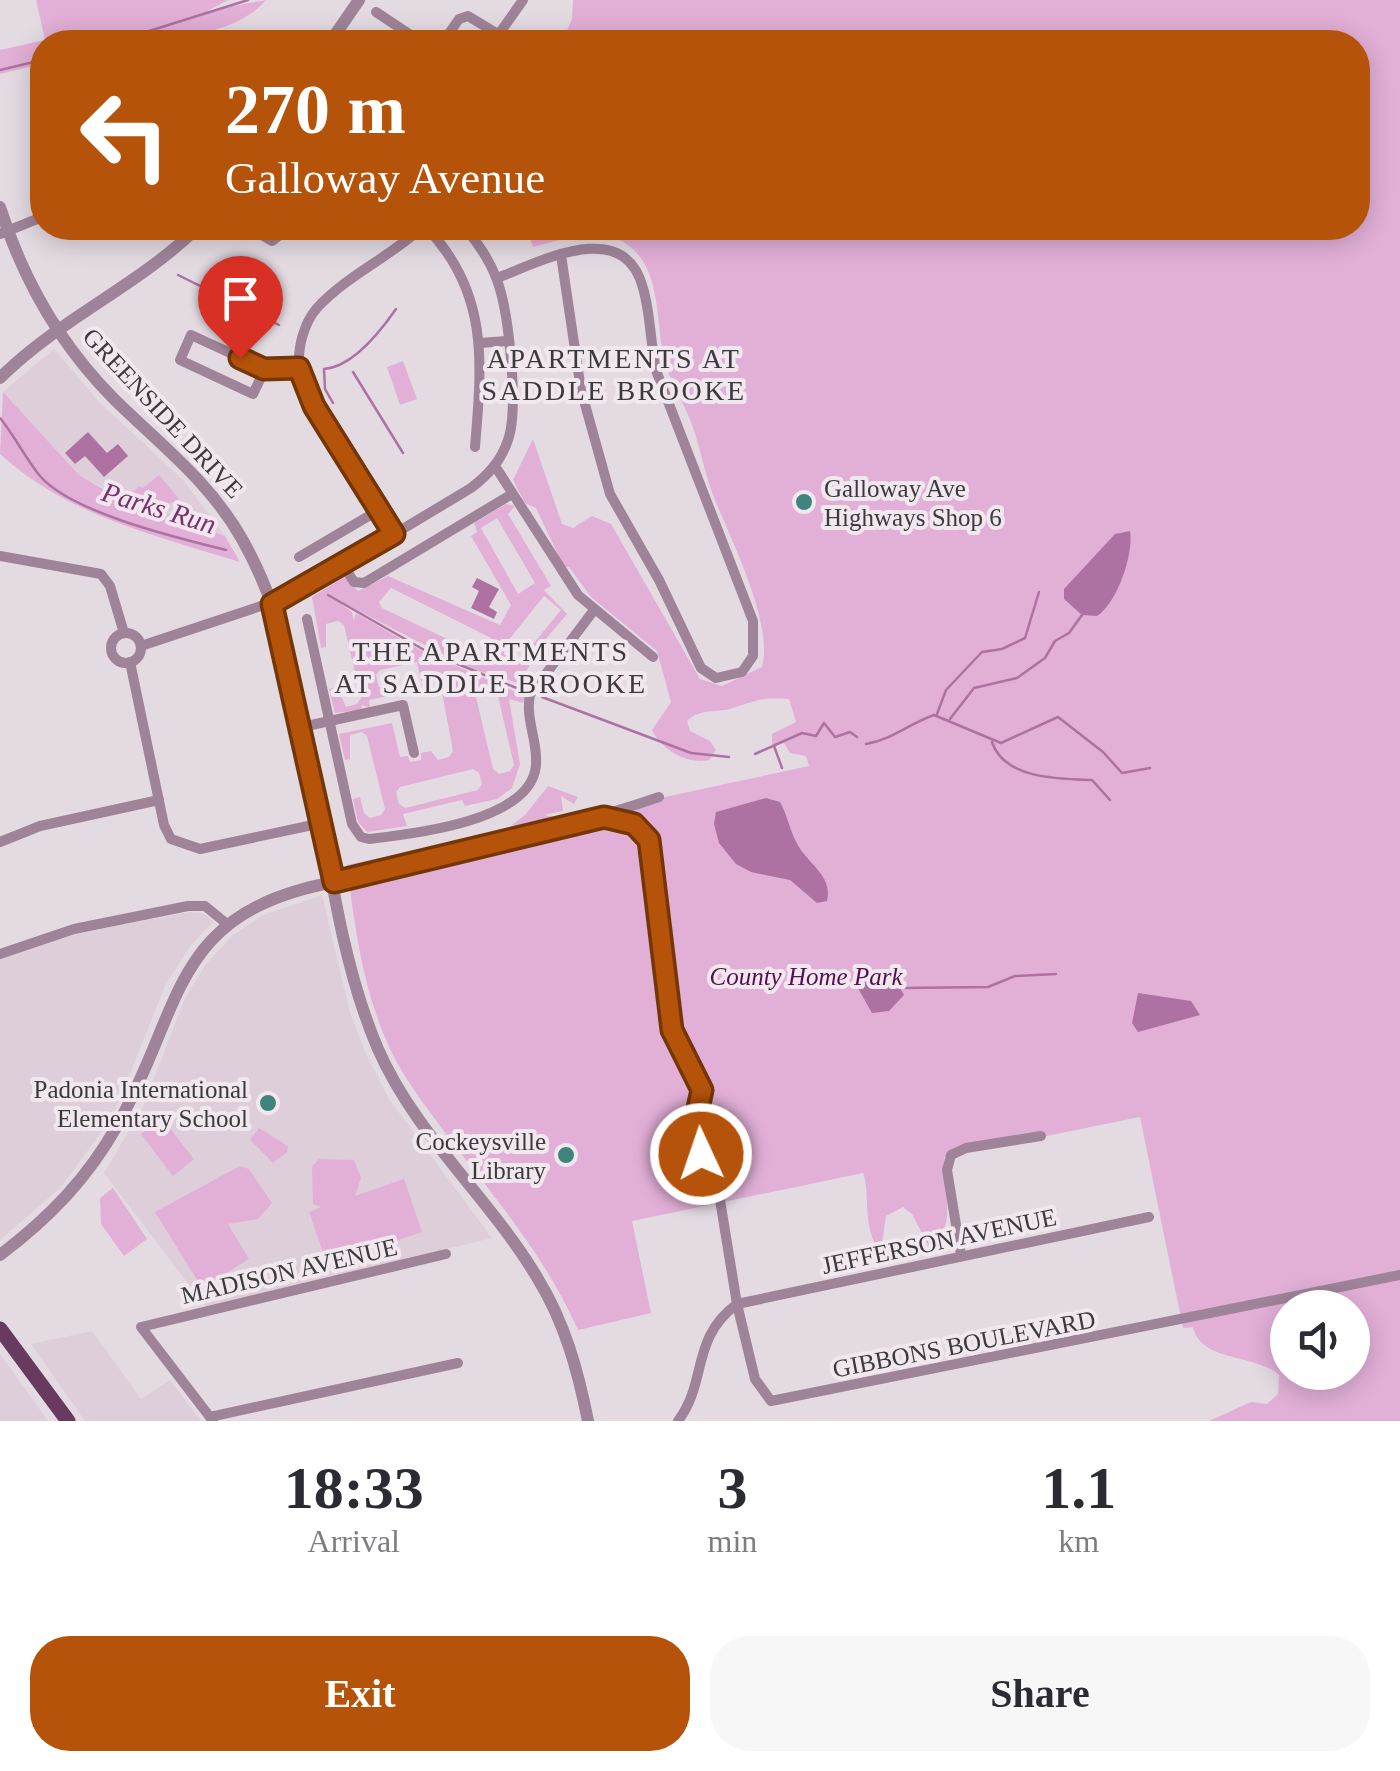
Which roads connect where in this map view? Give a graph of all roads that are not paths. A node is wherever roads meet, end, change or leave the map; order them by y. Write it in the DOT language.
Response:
graph roads {
  1 [pos="359,0"];
  2 [pos="523,0"];
  3 [pos="376,12"];
  4 [pos="338,30"];
  5 [pos="403,30"];
  6 [pos="451,30"];
  7 [pos="492,30"];
  8 [pos="502,30"];
  9 [pos="0,207"];
  10 [pos="30,222"];
  11 [pos="4,233"];
  12 [pos="183,240"];
  13 [pos="408,240"];
  14 [pos="433,240"];
  15 [pos="473,240"];
  16 [pos="561,254"];
  17 [pos="497,278"];
  18 [pos="58,330"];
  19 [pos="507,341"];
  20 [pos="479,343"];
  21 [pos="299,368"];
  22 [pos="264,369"];
  23 [pos="0,378"];
  24 [pos="474,448"];
  25 [pos="495,466"];
  26 [pos="512,494"];
  27 [pos="379,510"];
  28 [pos="394,534"];
  29 [pos="0,556"];
  30 [pos="299,557"];
  31 [pos="343,565"];
  32 [pos="272,604"];
  33 [pos="594,610"];
  34 [pos="307,619"];
  35 [pos="124,633"];
  36 [pos="141,646"];
  37 [pos="653,657"];
  38 [pos="130,662"];
  39 [pos="329,721"];
  40 [pos="302,727"];
  41 [pos="414,753"];
  42 [pos="659,797"];
  43 [pos="159,800"];
  44 [pos="604,817"];
  45 [pos="322,823"];
  46 [pos="0,842"];
  47 [pos="334,882"];
  48 [pos="227,924"];
  49 [pos="0,954"];
  50 [pos="1040,1136"];
  51 [pos="1149,1217"];
  52 [pos="446,1254"];
  53 [pos="0,1255"];
  54 [pos="961,1256"];
  55 [pos="1400,1275"];
  56 [pos="736,1304"];
  57 [pos="0,1329"];
  58 [pos="458,1362"];
  59 [pos="211,1419"];
  60 [pos="68,1421"];
  61 [pos="588,1421"];
  62 [pos="678,1421"];
  1 -- 4 [label="street"];
  2 -- 8 [label="street"];
  3 -- 5 [label="street"];
  6 -- 7 [label="street"];
  9 -- 11 [label="street, GREENSIDE DRIVE"];
  10 -- 11 [label="street"];
  11 -- 18 [label="street, GREENSIDE DRIVE"];
  12 -- 18 [label="street"];
  13 -- 21 [label="street"];
  14 -- 20 [label="street"];
  15 -- 17 [label="street"];
  16 -- 16 [label="street"];
  16 -- 17 [label="street"];
  17 -- 19 [label="street"];
  18 -- 23 [label="street"];
  18 -- 32 [label="street, GREENSIDE DRIVE"];
  19 -- 20 [label="street"];
  19 -- 25 [label="street"];
  20 -- 24 [label="street"];
  21 -- 22 [label="street"];
  21 -- 27 [label="street"];
  22 -- 22 [label="street"];
  25 -- 26 [label="street"];
  25 -- 28 [label="street"];
  26 -- 31 [label="street"];
  26 -- 33 [label="street"];
  27 -- 28 [label="street"];
  27 -- 30 [label="street"];
  28 -- 31 [label="street"];
  29 -- 35 [label="street"];
  31 -- 32 [label="street"];
  32 -- 36 [label="street"];
  32 -- 40 [label="street, GREENSIDE DRIVE"];
  33 -- 37 [label="street"];
  33 -- 39 [label="street"];
  34 -- 39 [label="street"];
  35 -- 36 [label="street"];
  35 -- 38 [label="street"];
  36 -- 38 [label="street"];
  38 -- 43 [label="street"];
  39 -- 40 [label="street"];
  39 -- 41 [label="street"];
  40 -- 45 [label="street, GREENSIDE DRIVE"];
  42 -- 44 [label="street"];
  43 -- 45 [label="street"];
  43 -- 46 [label="street"];
  44 -- 47 [label="street"];
  44 -- 56 [label="street"];
  45 -- 47 [label="street, GREENSIDE DRIVE"];
  47 -- 48 [label="street"];
  47 -- 61 [label="street, GREENSIDE DRIVE"];
  48 -- 49 [label="street"];
  48 -- 53 [label="street"];
  50 -- 54 [label="street"];
  51 -- 54 [label="street, JEFFERSON AVENUE"];
  52 -- 59 [label="street, MADISON AVENUE"];
  54 -- 56 [label="street, JEFFERSON AVENUE"];
  55 -- 56 [label="street, GIBBONS BOULEVARD"];
  56 -- 62 [label="street"];
  57 -- 60 [label="main road"];
  58 -- 59 [label="street"];
}
